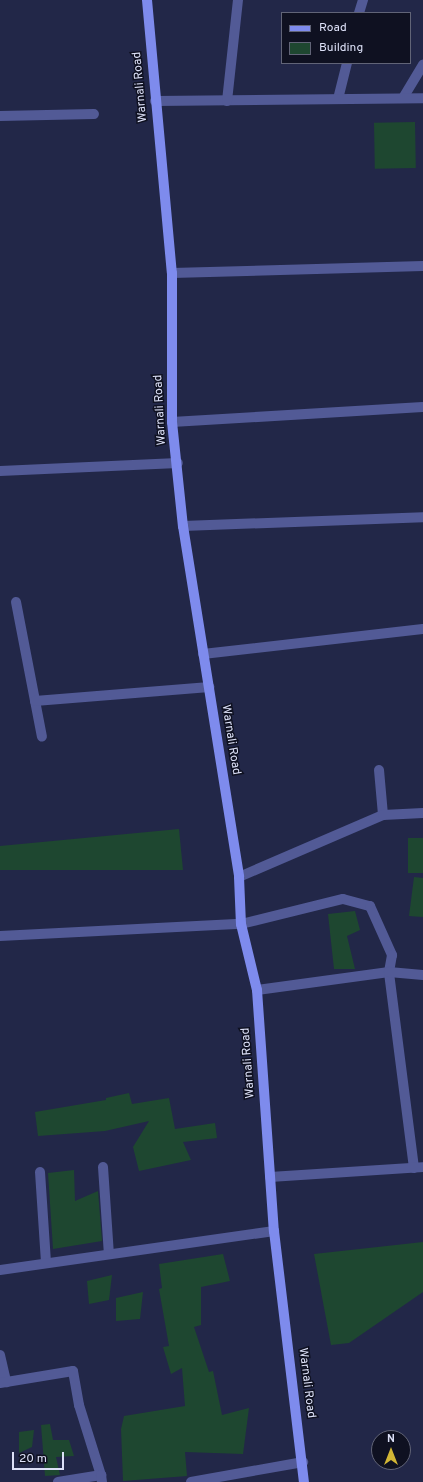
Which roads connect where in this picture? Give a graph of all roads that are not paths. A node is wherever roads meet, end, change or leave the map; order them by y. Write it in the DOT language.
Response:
graph roads {
  1 [pos="147,0"];
  2 [pos="238,0"];
  3 [pos="363,0"];
  4 [pos="359,12"];
  5 [pos="347,64"];
  6 [pos="423,65"];
  7 [pos="403,98"];
  8 [pos="423,98"];
  9 [pos="338,99"];
  10 [pos="155,101"];
  11 [pos="227,101"];
  12 [pos="94,114"];
  13 [pos="0,116"];
  14 [pos="423,266"];
  15 [pos="172,273"];
  16 [pos="423,407"];
  17 [pos="172,422"];
  18 [pos="178,463"];
  19 [pos="0,472"];
  20 [pos="423,516"];
  21 [pos="183,526"];
  22 [pos="16,602"];
  23 [pos="423,629"];
  24 [pos="203,654"];
  25 [pos="208,687"];
  26 [pos="35,701"];
  27 [pos="42,737"];
  28 [pos="379,770"];
  29 [pos="423,813"];
  30 [pos="383,815"];
  31 [pos="239,877"];
  32 [pos="241,924"];
  33 [pos="0,936"];
  34 [pos="389,972"];
  35 [pos="423,975"];
  36 [pos="257,990"];
  37 [pos="103,1167"];
  38 [pos="418,1168"];
  39 [pos="40,1172"];
  40 [pos="270,1177"];
  41 [pos="274,1231"];
  42 [pos="109,1254"];
  43 [pos="46,1263"];
  44 [pos="0,1270"];
  45 [pos="0,1355"];
  46 [pos="3,1383"];
  47 [pos="303,1462"];
  48 [pos="102,1479"];
  49 [pos="58,1482"];
  50 [pos="191,1482"];
  51 [pos="304,1482"];
  1 -- 10 [label="main road, Warnali Road"];
  2 -- 11 [label="street"];
  3 -- 4 [label="street"];
  5 -- 9 [label="street"];
  6 -- 7 [label="street"];
  7 -- 8 [label="street"];
  7 -- 9 [label="street"];
  9 -- 11 [label="street"];
  10 -- 11 [label="street"];
  10 -- 15 [label="main road, Warnali Road"];
  12 -- 13 [label="street"];
  14 -- 15 [label="street"];
  15 -- 17 [label="main road, Warnali Road"];
  16 -- 17 [label="street"];
  17 -- 18 [label="main road, Warnali Road"];
  18 -- 19 [label="street"];
  18 -- 21 [label="main road, Warnali Road"];
  20 -- 21 [label="street"];
  21 -- 24 [label="main road, Warnali Road"];
  22 -- 26 [label="street"];
  23 -- 24 [label="street"];
  24 -- 25 [label="main road, Warnali Road"];
  25 -- 26 [label="street"];
  25 -- 31 [label="main road, Warnali Road"];
  26 -- 27 [label="street"];
  28 -- 30 [label="street"];
  29 -- 30 [label="street"];
  30 -- 31 [label="street"];
  31 -- 32 [label="main road, Warnali Road"];
  32 -- 33 [label="street"];
  32 -- 34 [label="street"];
  32 -- 36 [label="main road, Warnali Road"];
  34 -- 35 [label="street"];
  34 -- 36 [label="street"];
  34 -- 38 [label="street"];
  36 -- 40 [label="main road, Warnali Road"];
  37 -- 42 [label="street"];
  38 -- 40 [label="street"];
  39 -- 43 [label="street"];
  40 -- 41 [label="main road, Warnali Road"];
  41 -- 42 [label="street"];
  41 -- 47 [label="main road, Warnali Road"];
  42 -- 43 [label="street"];
  43 -- 44 [label="street"];
  45 -- 46 [label="street"];
  46 -- 48 [label="street"];
  47 -- 50 [label="street"];
  47 -- 51 [label="main road, Warnali Road"];
  48 -- 49 [label="street"];
}
